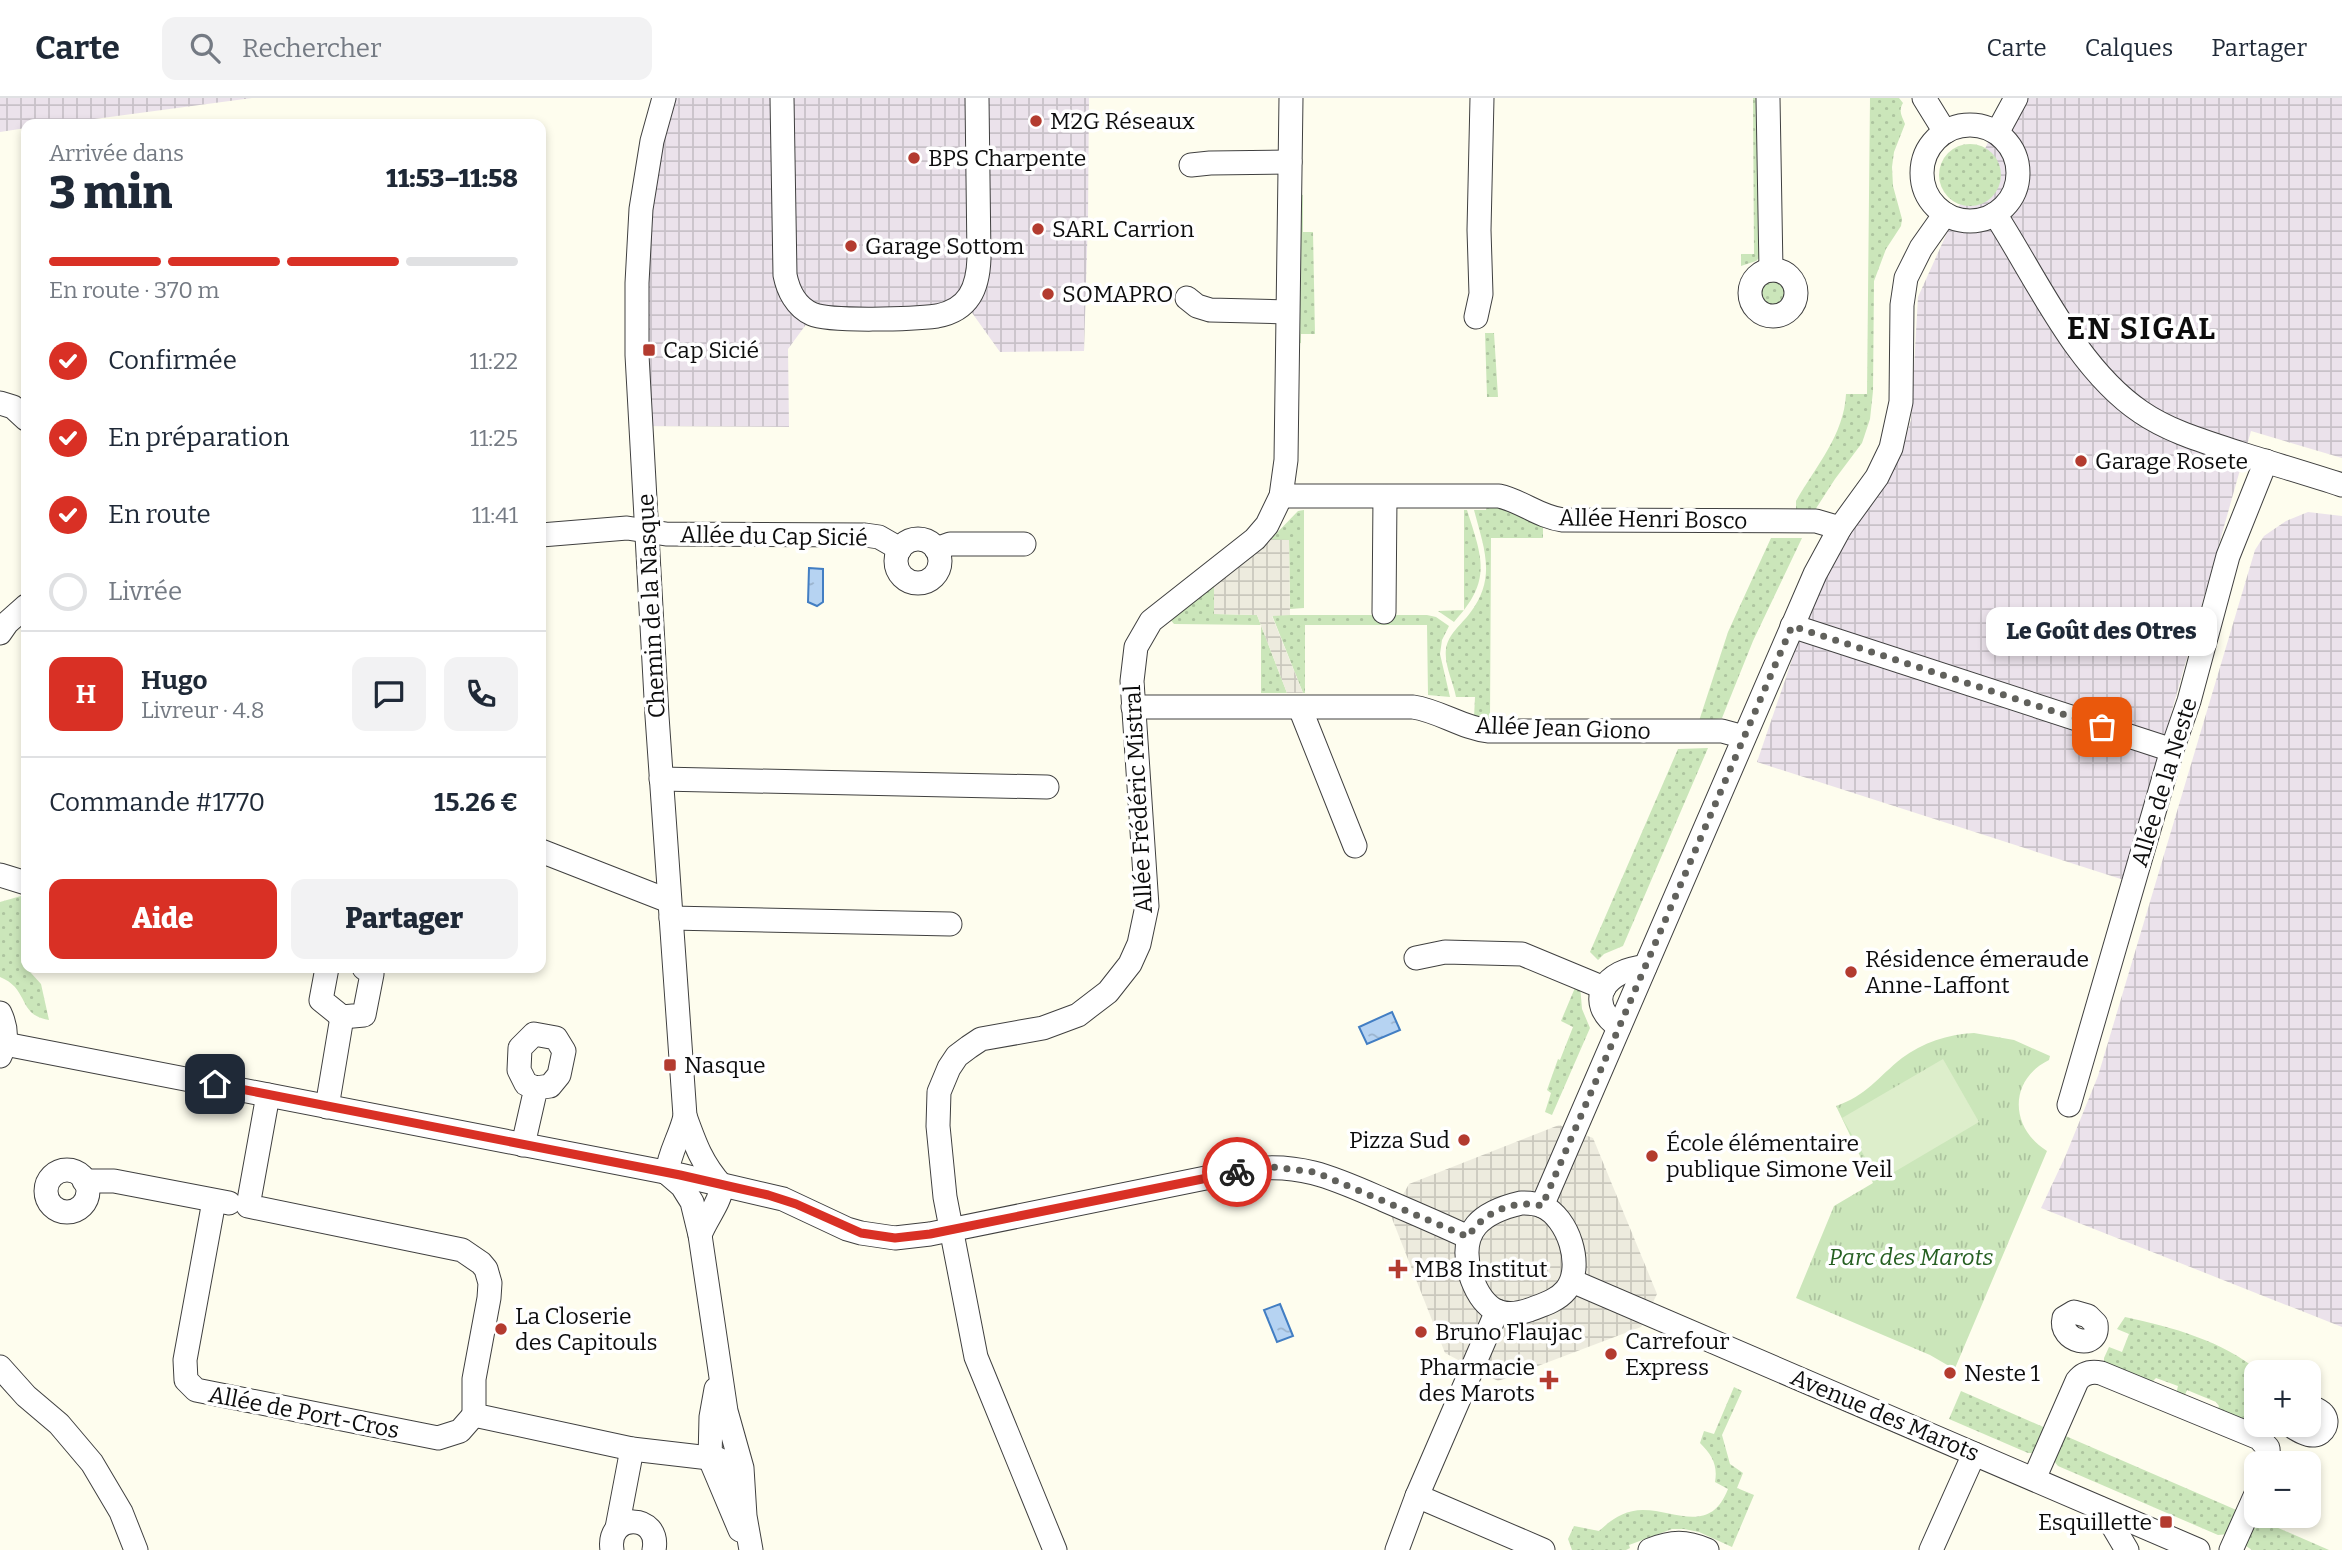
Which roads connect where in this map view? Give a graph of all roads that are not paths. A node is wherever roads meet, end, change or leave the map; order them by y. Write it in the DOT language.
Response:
graph roads {
  1 [pos="664,98"];
  2 [pos="782,98"];
  3 [pos="977,98"];
  4 [pos="1291,98"];
  5 [pos="1482,98"];
  6 [pos="1769,98"];
  7 [pos="1924,98"];
  8 [pos="2015,98"];
  9 [pos="1945,132"];
  10 [pos="1997,133"];
  11 [pos="1290,162"];
  12 [pos="1191,165"];
  13 [pos="1945,214"];
  14 [pos="1995,214"];
  15 [pos="1771,270"];
  16 [pos="1187,298"];
  17 [pos="1287,312"];
  18 [pos="1476,317"];
  19 [pos="0,402"];
  20 [pos="21,414"];
  21 [pos="2266,461"];
  22 [pos="2342,485"];
  23 [pos="1281,496"];
  24 [pos="1385,496"];
  25 [pos="1840,528"];
  26 [pos="646,531"];
  27 [pos="546,535"];
  28 [pos="1024,544"];
  29 [pos="900,549"];
  30 [pos="936,549"];
  31 [pos="21,611"];
  32 [pos="1384,612"];
  33 [pos="1792,626"];
  34 [pos="0,633"];
  35 [pos="1133,707"];
  36 [pos="1300,708"];
  37 [pos="1744,737"];
  38 [pos="2172,750"];
  39 [pos="661,779"];
  40 [pos="1047,787"];
  41 [pos="1355,846"];
  42 [pos="546,853"];
  43 [pos="0,875"];
  44 [pos="21,881"];
  45 [pos="670,910"];
  46 [pos="950,924"];
  47 [pos="1416,958"];
  48 [pos="1645,967"];
  49 [pos="326,973"];
  50 [pos="370,973"];
  51 [pos="1604,988"];
  52 [pos="0,1013"];
  53 [pos="342,1017"];
  54 [pos="1619,1027"];
  55 [pos="3,1050"];
  56 [pos="536,1088"];
  57 [pos="268,1095"];
  58 [pos="2069,1105"];
  59 [pos="327,1107"];
  60 [pos="685,1116"];
  61 [pos="695,1144"];
  62 [pos="523,1145"];
  63 [pos="674,1174"];
  64 [pos="85,1181"];
  65 [pos="722,1186"];
  66 [pos="214,1201"];
  67 [pos="248,1206"];
  68 [pos="1542,1206"];
  69 [pos="951,1230"];
  70 [pos="700,1235"];
  71 [pos="1468,1237"];
  72 [pos="1572,1281"];
  73 [pos="1497,1311"];
  74 [pos="2086,1341"];
  75 [pos="720,1365"];
  76 [pos="0,1367"];
  77 [pos="2091,1372"];
  78 [pos="2321,1412"];
  79 [pos="474,1415"];
  80 [pos="730,1429"];
  81 [pos="2321,1431"];
  82 [pos="632,1448"];
  83 [pos="2266,1451"];
  84 [pos="1973,1454"];
  85 [pos="710,1459"];
  86 [pos="2034,1479"];
  87 [pos="735,1484"];
  88 [pos="1417,1496"];
  89 [pos="2096,1506"];
  90 [pos="2244,1521"];
  91 [pos="615,1539"];
  92 [pos="2165,1540"];
  93 [pos="136,1550"];
  94 [pos="654,1550"];
  95 [pos="745,1550"];
  96 [pos="751,1550"];
  97 [pos="1055,1550"];
  98 [pos="1397,1550"];
  99 [pos="1543,1550"];
  100 [pos="1650,1550"];
  101 [pos="1707,1550"];
  102 [pos="1931,1550"];
  103 [pos="2130,1550"];
  104 [pos="2198,1550"];
  105 [pos="2231,1550"];
  1 -- 26 [label="street, Chemin de la Nasque"];
  2 -- 3 [label="street"];
  4 -- 11 [label="street, Allée Frédéric Mistral"];
  5 -- 18 [label="street"];
  6 -- 15 [label="street"];
  7 -- 9 [label="street"];
  8 -- 10 [label="street"];
  9 -- 10 [label="street"];
  9 -- 13 [label="street"];
  10 -- 14 [label="street"];
  11 -- 12 [label="street"];
  11 -- 17 [label="street, Allée Frédéric Mistral"];
  13 -- 14 [label="street"];
  13 -- 25 [label="street"];
  14 -- 21 [label="street"];
  15 -- 15 [label="street"];
  16 -- 17 [label="street"];
  17 -- 23 [label="street, Allée Frédéric Mistral"];
  19 -- 20 [label="street"];
  21 -- 22 [label="street"];
  21 -- 38 [label="street, Allée de la Neste"];
  23 -- 24 [label="street, Allée Henri Bosco"];
  23 -- 35 [label="street, Allée Frédéric Mistral"];
  24 -- 25 [label="street, Allée Henri Bosco"];
  24 -- 32 [label="street"];
  25 -- 33 [label="street"];
  26 -- 27 [label="street, Allée du Cap Sicié"];
  26 -- 29 [label="street, Allée du Cap Sicié"];
  26 -- 39 [label="street, Chemin de la Nasque"];
  28 -- 30 [label="street, Allée du Cap Sicié"];
  29 -- 30 [label="street, Allée du Cap Sicié"];
  29 -- 30 [label="street, Allée du Cap Sicié"];
  31 -- 34 [label="street"];
  33 -- 37 [label="street"];
  33 -- 38 [label="street"];
  35 -- 36 [label="street, Allée Jean Giono"];
  35 -- 69 [label="street, Allée Frédéric Mistral"];
  36 -- 37 [label="street, Allée Jean Giono"];
  36 -- 41 [label="street"];
  37 -- 48 [label="street"];
  38 -- 58 [label="street, Allée de la Neste"];
  39 -- 40 [label="street"];
  39 -- 45 [label="street, Chemin de la Nasque"];
  42 -- 45 [label="street"];
  43 -- 44 [label="street"];
  45 -- 46 [label="street"];
  45 -- 60 [label="street, Chemin de la Nasque"];
  47 -- 51 [label="street"];
  48 -- 51 [label="street"];
  48 -- 54 [label="street"];
  49 -- 53 [label="street"];
  50 -- 53 [label="street"];
  51 -- 54 [label="street"];
  52 -- 55 [label="street"];
  53 -- 59 [label="street"];
  54 -- 68 [label="street"];
  55 -- 57 [label="street"];
  56 -- 62 [label="street"];
  57 -- 59 [label="street"];
  57 -- 67 [label="street"];
  59 -- 62 [label="street"];
  60 -- 61 [label="street, Chemin de la Nasque"];
  60 -- 63 [label="street, Chemin de la Nasque"];
  61 -- 63 [label="street"];
  61 -- 65 [label="street, Chemin de la Nasque"];
  62 -- 63 [label="street"];
  63 -- 65 [label="street"];
  63 -- 70 [label="street"];
  64 -- 66 [label="street"];
  65 -- 69 [label="street"];
  65 -- 70 [label="street"];
  66 -- 67 [label="street"];
  66 -- 79 [label="street, Allée de Port-Cros"];
  67 -- 79 [label="street"];
  68 -- 71 [label="street"];
  68 -- 72 [label="street"];
  69 -- 71 [label="street"];
  69 -- 97 [label="street, Allée Frédéric Mistral"];
  70 -- 75 [label="street"];
  71 -- 73 [label="street"];
  72 -- 73 [label="street"];
  72 -- 84 [label="street, Avenue des Marots"];
  73 -- 88 [label="street"];
  74 -- 77 [label="street"];
  75 -- 80 [label="street"];
  75 -- 85 [label="street"];
  76 -- 93 [label="street"];
  77 -- 83 [label="street"];
  77 -- 86 [label="street"];
  78 -- 81 [label="street"];
  79 -- 82 [label="street"];
  80 -- 85 [label="street"];
  80 -- 87 [label="street"];
  82 -- 85 [label="street"];
  82 -- 91 [label="street"];
  84 -- 86 [label="street, Avenue des Marots"];
  84 -- 102 [label="street"];
  85 -- 87 [label="street"];
  86 -- 89 [label="street, Avenue des Marots"];
  87 -- 95 [label="street"];
  87 -- 96 [label="street"];
  88 -- 98 [label="street"];
  88 -- 99 [label="street"];
  89 -- 92 [label="street, Avenue des Marots"];
  89 -- 103 [label="street"];
  90 -- 105 [label="street"];
  91 -- 94 [label="street"];
  92 -- 103 [label="street"];
  92 -- 104 [label="street, Avenue des Marots"];
  100 -- 101 [label="street"];
}
